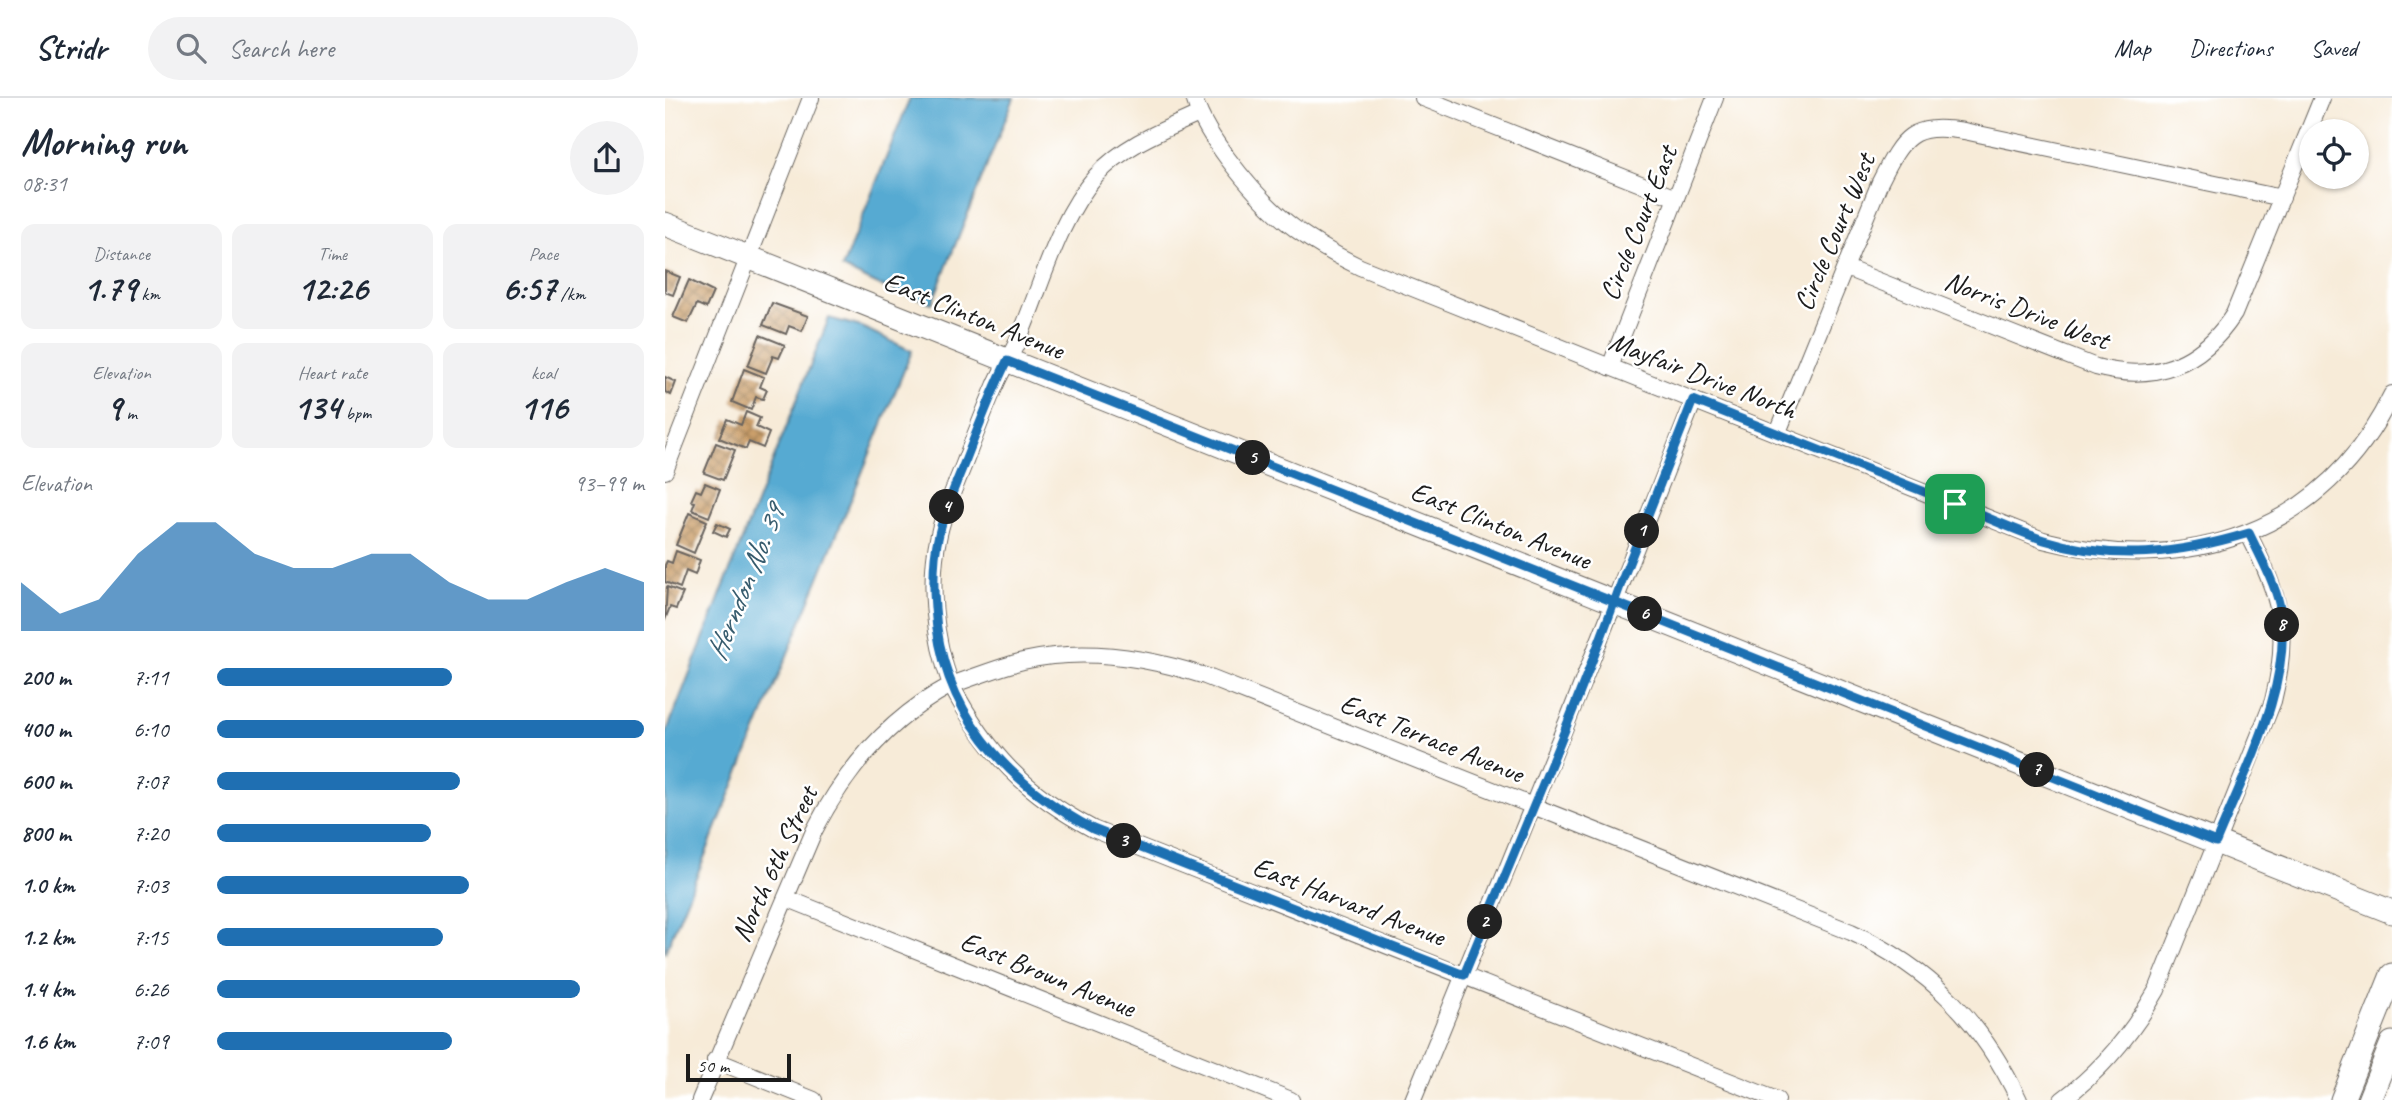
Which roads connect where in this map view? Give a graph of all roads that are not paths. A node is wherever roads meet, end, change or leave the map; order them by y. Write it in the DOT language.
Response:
graph roads {
  1 [pos="811,98"];
  2 [pos="1423,98"];
  3 [pos="1715,98"];
  4 [pos="2322,98"];
  5 [pos="1196,106"];
  6 [pos="1676,198"];
  7 [pos="2282,198"];
  8 [pos="665,224"];
  9 [pos="750,257"];
  10 [pos="1846,268"];
  11 [pos="1007,361"];
  12 [pos="1610,367"];
  13 [pos="2392,394"];
  14 [pos="1693,400"];
  15 [pos="1778,432"];
  16 [pos="667,461"];
  17 [pos="2249,533"];
  18 [pos="1614,602"];
  19 [pos="951,685"];
  20 [pos="1533,807"];
  21 [pos="2216,842"];
  22 [pos="786,898"];
  23 [pos="2392,912"];
  24 [pos="1464,975"];
  25 [pos="2392,975"];
  26 [pos="2392,1044"];
  27 [pos="715,1060"];
  28 [pos="700,1100"];
  29 [pos="814,1100"];
  30 [pos="1291,1100"];
  31 [pos="1413,1100"];
  32 [pos="1777,1100"];
  33 [pos="2019,1100"];
  34 [pos="2061,1100"];
  35 [pos="2342,1100"];
  36 [pos="2369,1100"];
  1 -- 9 [label="street"];
  2 -- 6 [label="street"];
  3 -- 6 [label="street, Circle Court East"];
  4 -- 7 [label="street, Norris Drive West"];
  5 -- 11 [label="street"];
  5 -- 12 [label="street, Mayfair Drive North"];
  6 -- 12 [label="street, Circle Court East"];
  7 -- 10 [label="street, Circle Court West"];
  7 -- 10 [label="street, Norris Drive West"];
  8 -- 9 [label="main road, East Clinton Avenue"];
  9 -- 11 [label="main road, East Clinton Avenue"];
  9 -- 16 [label="street"];
  10 -- 15 [label="street, Circle Court West"];
  11 -- 18 [label="main road, East Clinton Avenue"];
  11 -- 19 [label="street"];
  12 -- 14 [label="street, Mayfair Drive North"];
  13 -- 17 [label="street, Mayfair Drive North"];
  14 -- 15 [label="street, Mayfair Drive North"];
  14 -- 18 [label="street"];
  15 -- 17 [label="street, Mayfair Drive North"];
  17 -- 21 [label="street"];
  18 -- 20 [label="street"];
  18 -- 21 [label="main road, East Clinton Avenue"];
  19 -- 20 [label="street, East Terrace Avenue"];
  19 -- 22 [label="street, North 6th Street"];
  19 -- 24 [label="street, East Harvard Avenue"];
  20 -- 24 [label="street"];
  20 -- 33 [label="street, East Terrace Avenue"];
  21 -- 23 [label="main road, East Clinton Avenue"];
  21 -- 34 [label="street"];
  22 -- 27 [label="street, North 6th Street"];
  22 -- 30 [label="street, East Brown Avenue"];
  24 -- 31 [label="street"];
  24 -- 32 [label="street, East Harvard Avenue"];
  25 -- 35 [label="main road"];
  26 -- 36 [label="main road"];
  27 -- 28 [label="street, North 6th Street"];
  27 -- 29 [label="street"];
}
